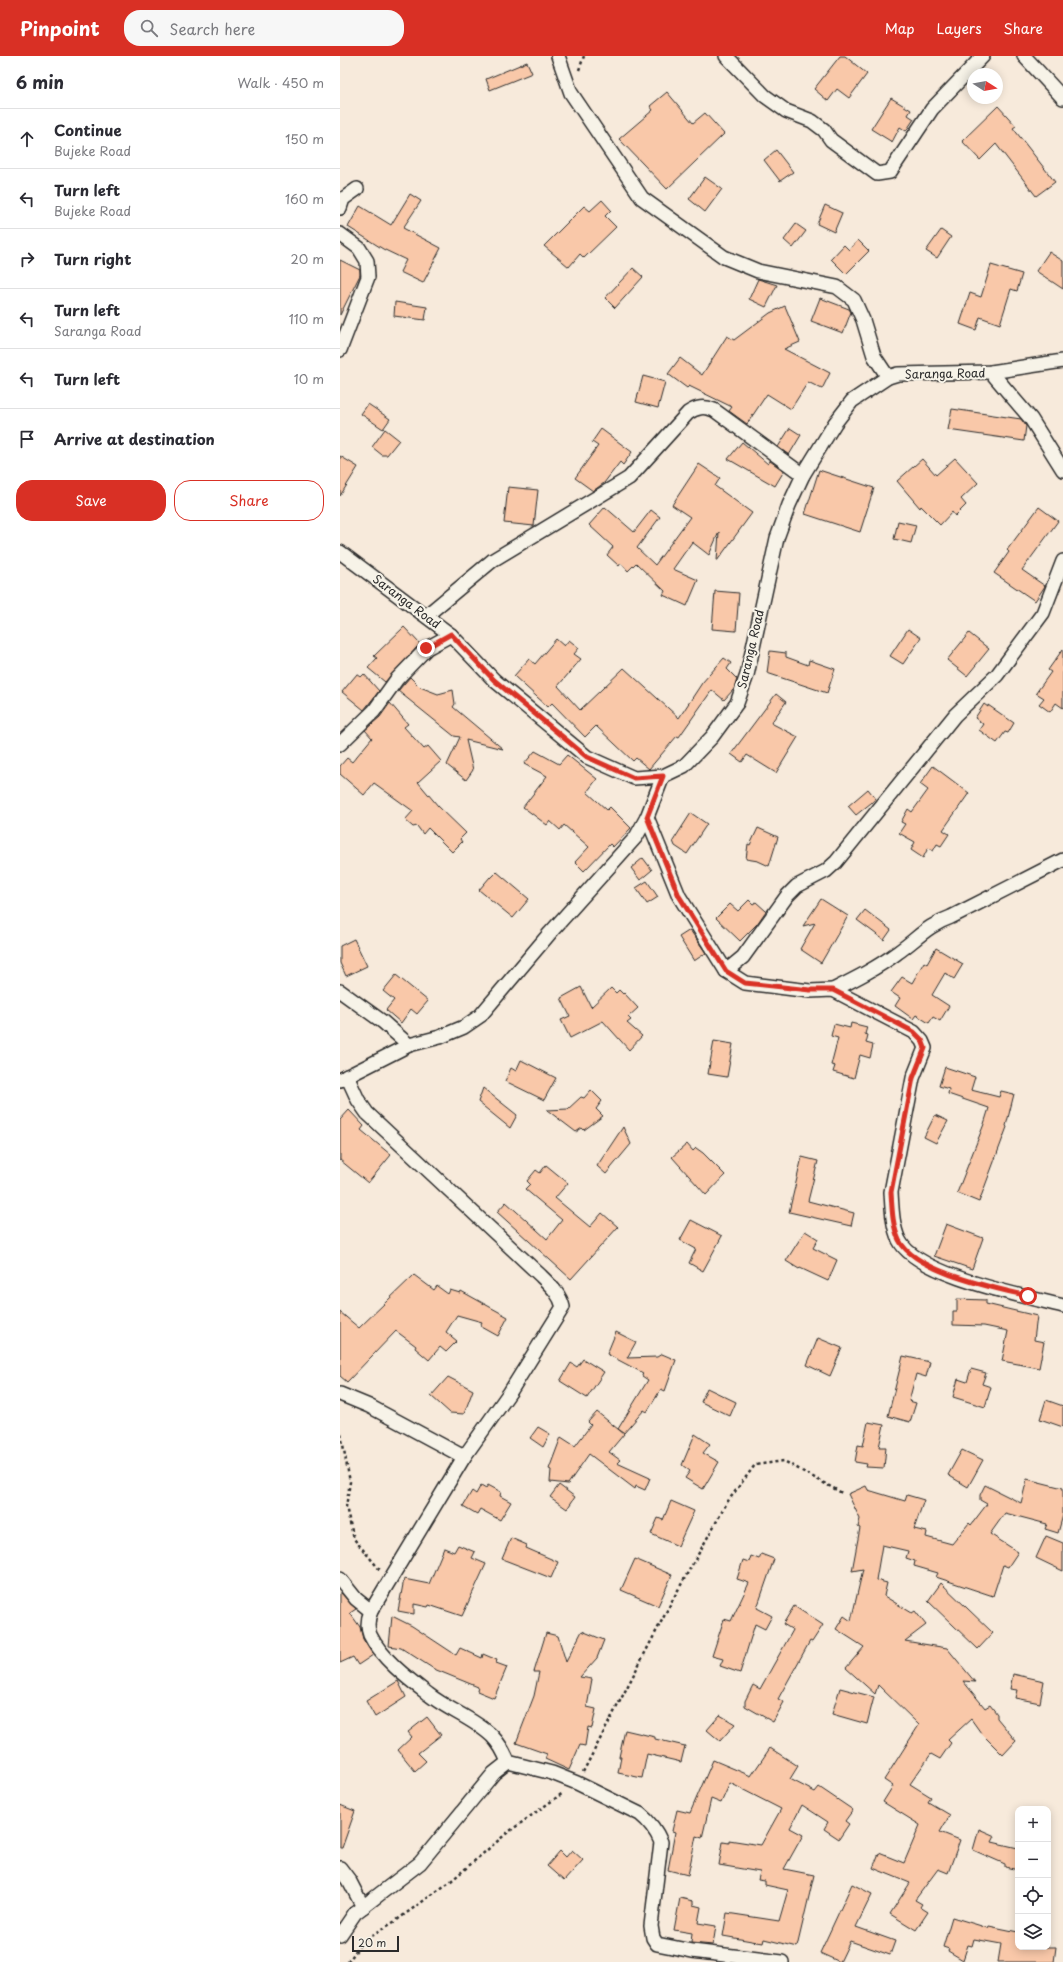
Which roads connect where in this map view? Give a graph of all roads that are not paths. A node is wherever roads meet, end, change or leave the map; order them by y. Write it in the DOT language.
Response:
graph roads {
  1 [pos="558,56"];
  2 [pos="726,56"];
  3 [pos="983,56"];
  4 [pos="1024,56"];
  5 [pos="1063,98"];
  6 [pos="356,189"];
  7 [pos="340,208"];
  8 [pos="340,234"];
  9 [pos="340,350"];
  10 [pos="1063,361"];
  11 [pos="991,372"];
  12 [pos="888,377"];
  13 [pos="1063,470"];
  14 [pos="803,475"];
  15 [pos="340,552"];
  16 [pos="1063,561"];
  17 [pos="427,615"];
  18 [pos="451,634"];
  19 [pos="340,744"];
  20 [pos="663,776"];
  21 [pos="647,817"];
  22 [pos="1063,860"];
  23 [pos="726,971"];
  24 [pos="833,990"];
  25 [pos="340,991"];
  26 [pos="409,1045"];
  27 [pos="343,1078"];
  28 [pos="1063,1306"];
  29 [pos="340,1394"];
  30 [pos="464,1457"];
  31 [pos="340,1579"];
  32 [pos="371,1611"];
  33 [pos="508,1762"];
  34 [pos="340,1868"];
  35 [pos="362,1907"];
  36 [pos="340,1935"];
  37 [pos="782,1962"];
  1 -- 12 [label="street"];
  2 -- 3 [label="street"];
  4 -- 5 [label="street"];
  6 -- 7 [label="street"];
  8 -- 9 [label="street"];
  10 -- 11 [label="street, Saranga Road"];
  11 -- 12 [label="street, Saranga Road"];
  11 -- 13 [label="street"];
  12 -- 14 [label="street, Saranga Road"];
  14 -- 17 [label="street"];
  14 -- 20 [label="street, Saranga Road"];
  15 -- 17 [label="street, Saranga Road"];
  16 -- 23 [label="street"];
  17 -- 18 [label="street, Saranga Road"];
  18 -- 19 [label="street"];
  18 -- 20 [label="street, Saranga Road"];
  20 -- 21 [label="street"];
  21 -- 23 [label="street"];
  21 -- 26 [label="street"];
  22 -- 24 [label="street"];
  23 -- 24 [label="street"];
  24 -- 28 [label="street"];
  25 -- 26 [label="street"];
  26 -- 27 [label="street"];
  27 -- 30 [label="street"];
  29 -- 30 [label="street"];
  30 -- 32 [label="street"];
  31 -- 32 [label="street"];
  32 -- 33 [label="street"];
  33 -- 35 [label="street"];
  33 -- 37 [label="street"];
  34 -- 35 [label="street"];
  35 -- 36 [label="street"];
}
